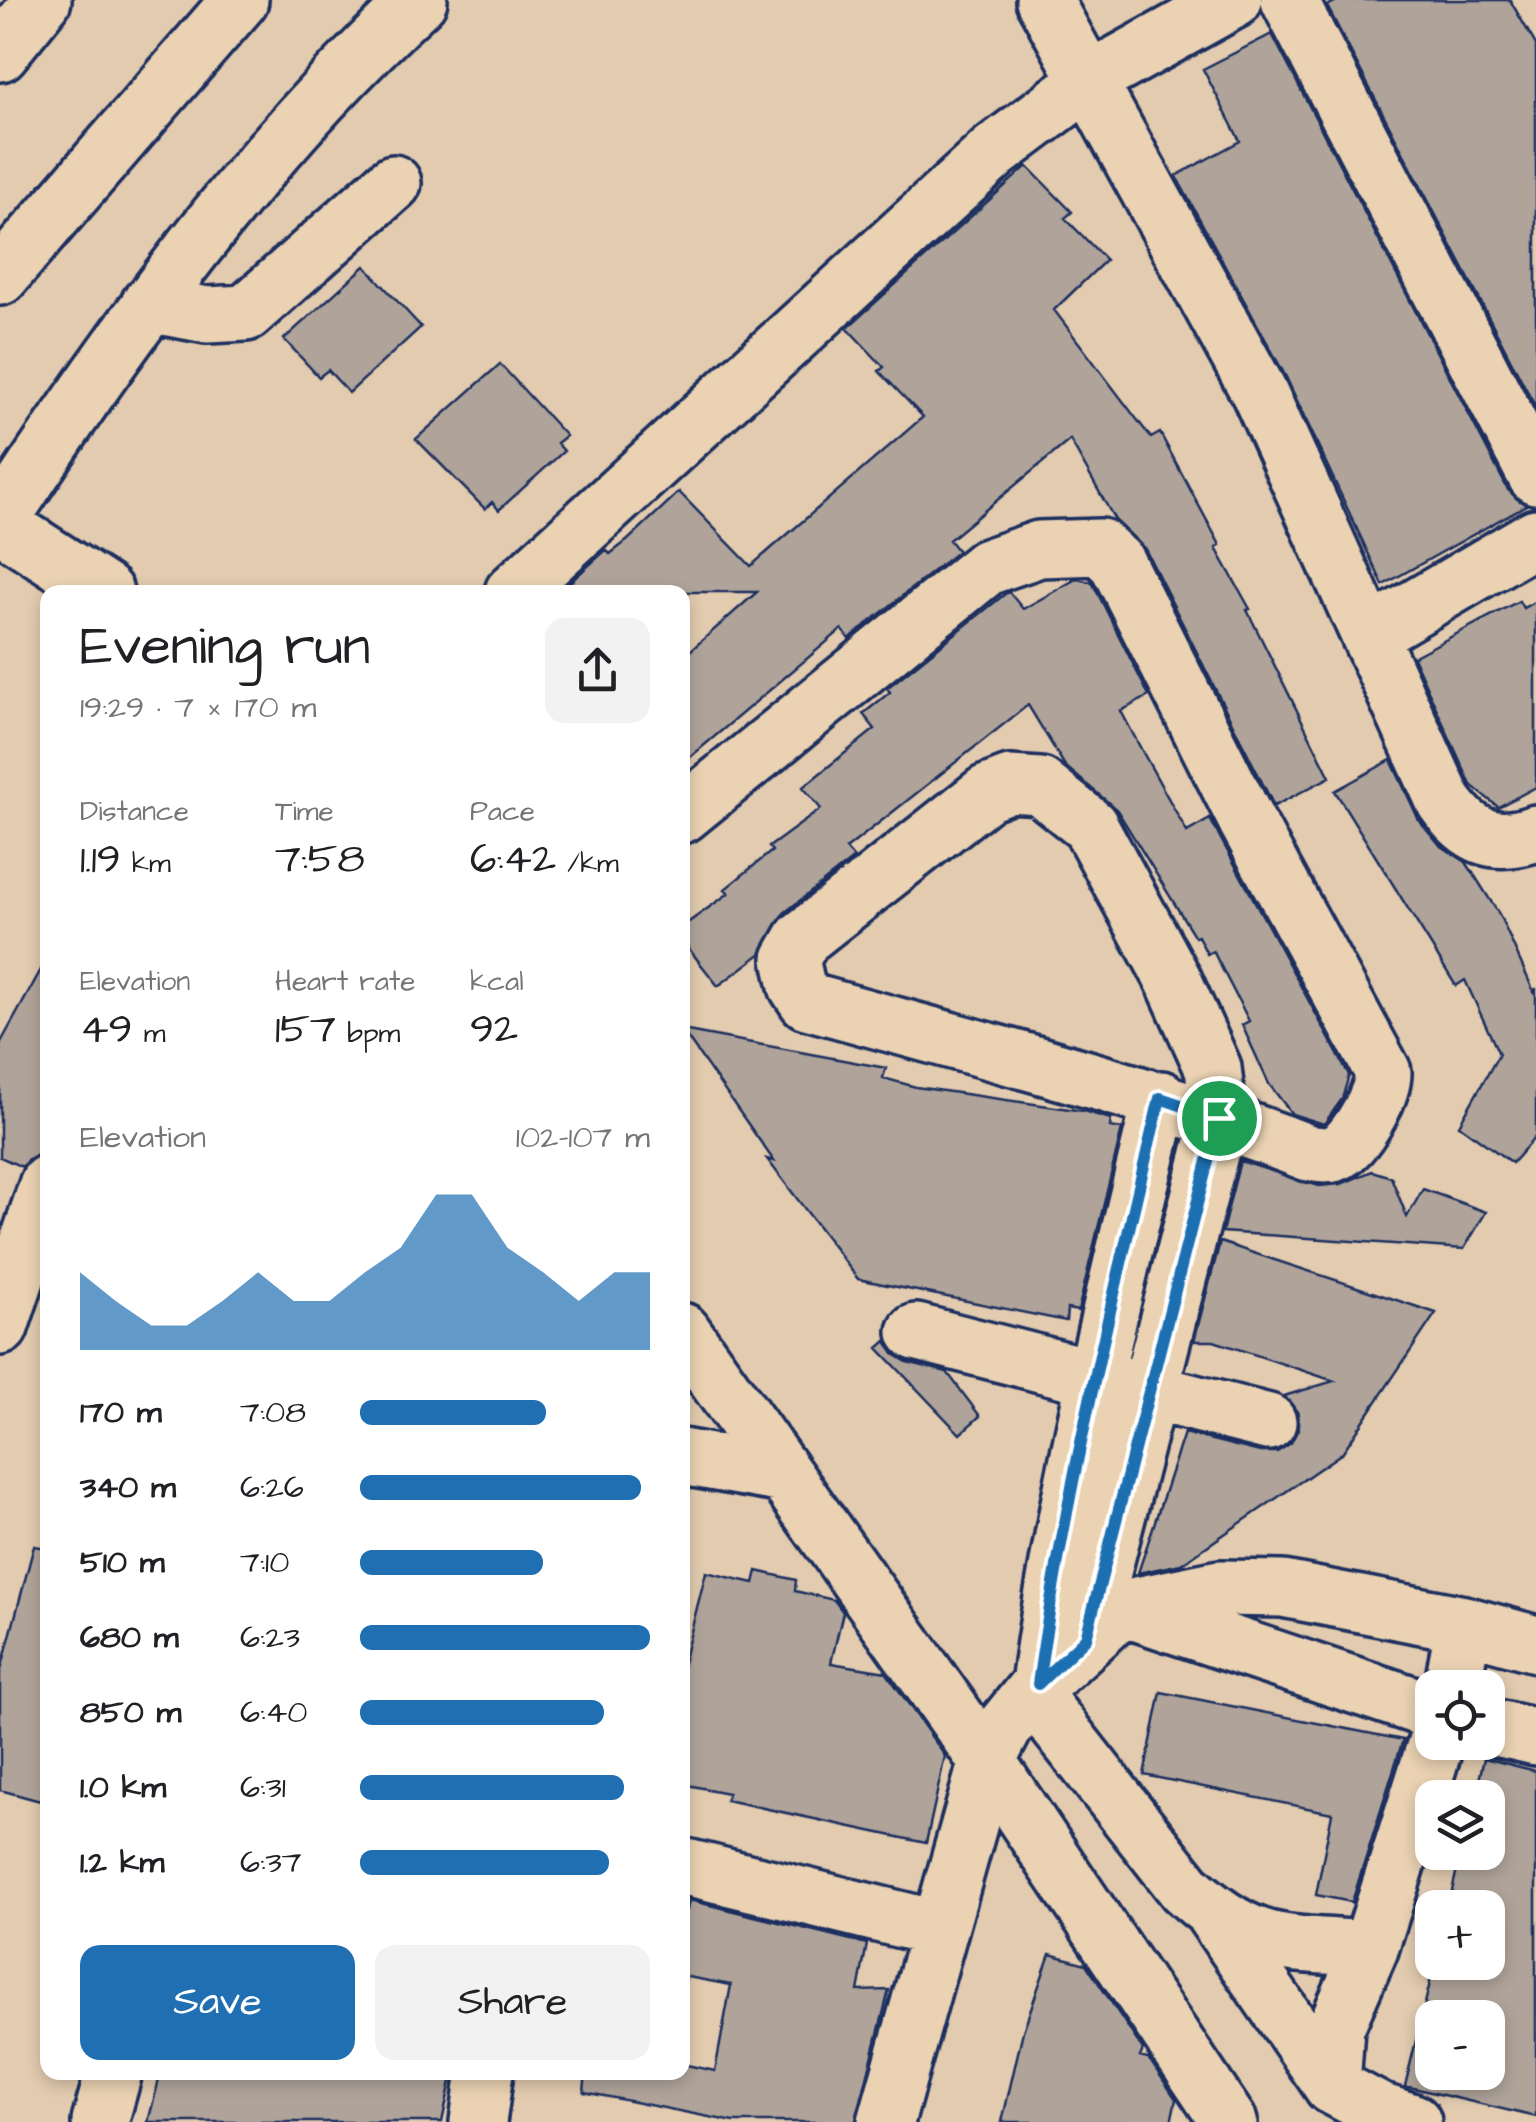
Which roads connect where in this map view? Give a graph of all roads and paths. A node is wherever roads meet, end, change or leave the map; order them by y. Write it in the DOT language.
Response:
graph roads {
  1 [pos="43,0"];
  2 [pos="240,0"];
  3 [pos="419,0"];
  4 [pos="1044,0"];
  5 [pos="1234,0"];
  6 [pos="1289,0"];
  7 [pos="0,53"];
  8 [pos="1091,79"];
  9 [pos="394,183"];
  10 [pos="0,278"];
  11 [pos="149,304"];
  12 [pos="1536,476"];
  13 [pos="0,522"];
  14 [pos="1536,537"];
  15 [pos="94,585"];
  16 [pos="521,585"];
  17 [pos="1371,634"];
  18 [pos="690,809"];
  19 [pos="1536,832"];
  20 [pos="1160,1098"];
  21 [pos="1219,1118"];
  22 [pos="40,1218"];
  23 [pos="18,1318"];
  24 [pos="916,1332"];
  25 [pos="690,1343"];
  26 [pos="1093,1378"];
  27 [pos="1152,1393"];
  28 [pos="1268,1422"];
  29 [pos="690,1458"];
  30 [pos="784,1475"];
  31 [pos="1104,1623"];
  32 [pos="1464,1624"];
  33 [pos="1536,1644"];
  34 [pos="1455,1670"];
  35 [pos="1036,1689"];
  36 [pos="1415,1706"];
  37 [pos="1505,1730"];
  38 [pos="1536,1737"];
  39 [pos="987,1760"];
  40 [pos="1430,1760"];
  41 [pos="690,1868"];
  42 [pos="1213,1913"];
  43 [pos="939,1929"];
  44 [pos="1370,1949"];
  45 [pos="112,2080"];
  46 [pos="484,2080"];
  47 [pos="1332,2086"];
  48 [pos="100,2122"];
  49 [pos="478,2122"];
  50 [pos="886,2122"];
  51 [pos="1229,2122"];
  52 [pos="1413,2122"];
  1 -- 7 [label="street"];
  2 -- 10 [label="street"];
  3 -- 11 [label="street"];
  4 -- 8 [label="street"];
  5 -- 8 [label="street"];
  6 -- 12 [label="street"];
  8 -- 16 [label="street"];
  8 -- 17 [label="street"];
  9 -- 11 [label="street"];
  11 -- 13 [label="street"];
  13 -- 15 [label="street"];
  14 -- 17 [label="street"];
  17 -- 19 [label="street"];
  18 -- 21 [label="street"];
  20 -- 21 [label="street"];
  20 -- 21 [label="street"];
  20 -- 26 [label="street"];
  21 -- 27 [label="street"];
  22 -- 23 [label="street"];
  24 -- 26 [label="street"];
  25 -- 30 [label="street"];
  26 -- 27 [label="street"];
  26 -- 35 [label="street"];
  27 -- 28 [label="street"];
  27 -- 31 [label="street"];
  29 -- 30 [label="street"];
  30 -- 39 [label="street"];
  31 -- 32 [label="street"];
  31 -- 35 [label="street"];
  31 -- 36 [label="street"];
  32 -- 33 [label="street"];
  32 -- 34 [label="street"];
  35 -- 39 [label="street"];
  35 -- 42 [label="street"];
  37 -- 38 [label="street"];
  39 -- 43 [label="street"];
  39 -- 51 [label="street"];
  40 -- 44 [label="street"];
  41 -- 43 [label="street"];
  42 -- 44 [label="street"];
  42 -- 47 [label="street"];
  43 -- 50 [label="street"];
  44 -- 47 [label="street"];
  45 -- 48 [label="street"];
  46 -- 49 [label="street"];
  47 -- 52 [label="street"];
}
